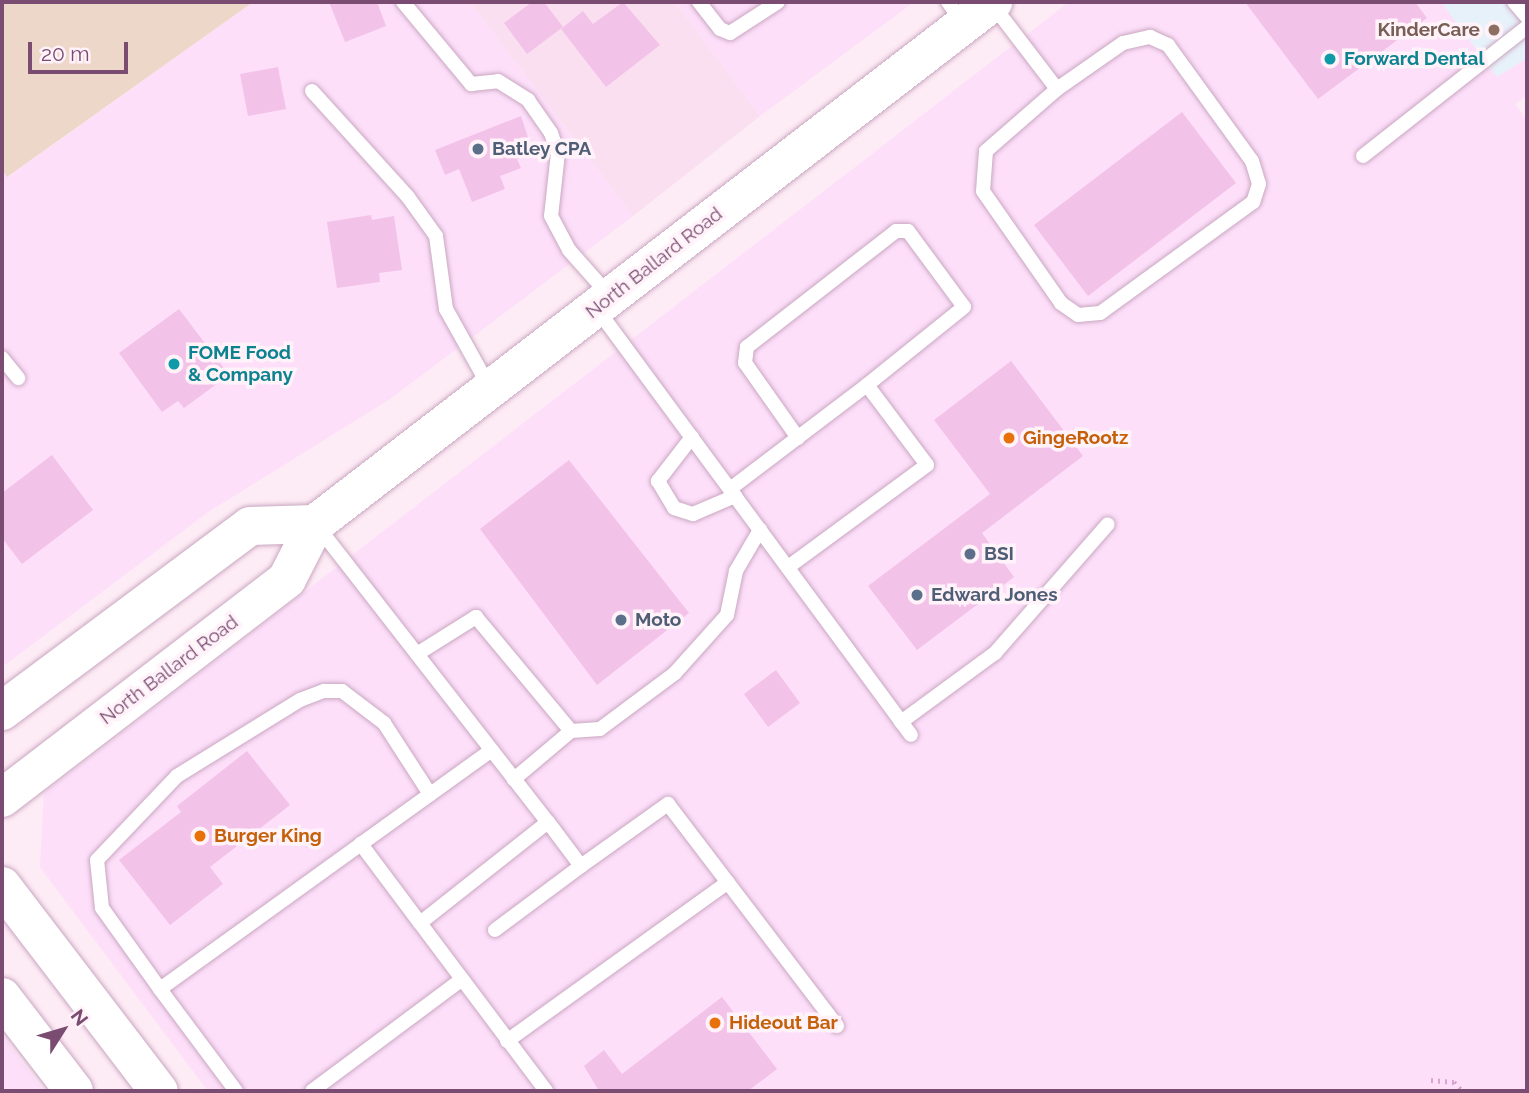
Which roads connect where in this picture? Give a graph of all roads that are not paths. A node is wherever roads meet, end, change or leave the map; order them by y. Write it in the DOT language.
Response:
graph roads {
  1 [pos="403,2"];
  2 [pos="699,2"];
  3 [pos="778,2"];
  4 [pos="1514,2"];
  5 [pos="974,8"];
  6 [pos="1527,17"];
  7 [pos="1527,27"];
  8 [pos="1057,89"];
  9 [pos="312,91"];
  10 [pos="1363,156"];
  11 [pos="603,302"];
  12 [pos="2,358"];
  13 [pos="18,379"];
  14 [pos="867,386"];
  15 [pos="490,389"];
  16 [pos="692,437"];
  17 [pos="798,438"];
  18 [pos="732,492"];
  19 [pos="315,524"];
  20 [pos="1108,524"];
  21 [pos="760,530"];
  22 [pos="788,568"];
  23 [pos="417,654"];
  24 [pos="2,711"];
  25 [pos="901,722"];
  26 [pos="571,731"];
  27 [pos="911,736"];
  28 [pos="492,750"];
  29 [pos="514,779"];
  30 [pos="430,794"];
  31 [pos="2,798"];
  32 [pos="548,822"];
  33 [pos="361,844"];
  34 [pos="581,866"];
  35 [pos="728,882"];
  36 [pos="2,886"];
  37 [pos="420,923"];
  38 [pos="495,930"];
  39 [pos="463,979"];
  40 [pos="160,989"];
  41 [pos="2,996"];
  42 [pos="837,1026"];
  43 [pos="507,1041"];
  44 [pos="74,1091"];
  45 [pos="159,1091"];
  46 [pos="236,1091"];
  47 [pos="312,1091"];
  48 [pos="546,1091"];
  1 -- 11 [label="lane"];
  2 -- 3 [label="lane"];
  4 -- 6 [label="lane"];
  5 -- 8 [label="lane"];
  5 -- 11 [label="main road, North Ballard Road"];
  7 -- 10 [label="lane"];
  8 -- 8 [label="lane"];
  9 -- 15 [label="lane"];
  11 -- 15 [label="main road, North Ballard Road"];
  11 -- 16 [label="lane"];
  12 -- 13 [label="lane"];
  14 -- 17 [label="lane"];
  14 -- 17 [label="lane"];
  14 -- 22 [label="lane"];
  15 -- 19 [label="main road, North Ballard Road"];
  16 -- 18 [label="lane"];
  16 -- 18 [label="lane"];
  17 -- 18 [label="lane"];
  18 -- 21 [label="lane"];
  19 -- 23 [label="lane"];
  19 -- 24 [label="main road"];
  19 -- 31 [label="main road, North Ballard Road"];
  20 -- 25 [label="lane"];
  21 -- 22 [label="lane"];
  21 -- 26 [label="lane"];
  22 -- 25 [label="lane"];
  23 -- 26 [label="lane"];
  23 -- 28 [label="lane"];
  25 -- 27 [label="lane"];
  26 -- 29 [label="lane"];
  28 -- 29 [label="lane"];
  28 -- 30 [label="lane"];
  29 -- 32 [label="lane"];
  30 -- 33 [label="lane"];
  30 -- 40 [label="lane"];
  32 -- 34 [label="lane"];
  32 -- 37 [label="lane"];
  33 -- 37 [label="lane"];
  33 -- 40 [label="lane"];
  34 -- 35 [label="lane"];
  34 -- 38 [label="lane"];
  35 -- 42 [label="lane"];
  35 -- 43 [label="lane"];
  36 -- 45 [label="main road"];
  37 -- 39 [label="lane"];
  39 -- 43 [label="lane"];
  39 -- 47 [label="lane"];
  40 -- 46 [label="lane"];
  41 -- 44 [label="main road"];
  43 -- 48 [label="lane"];
}
